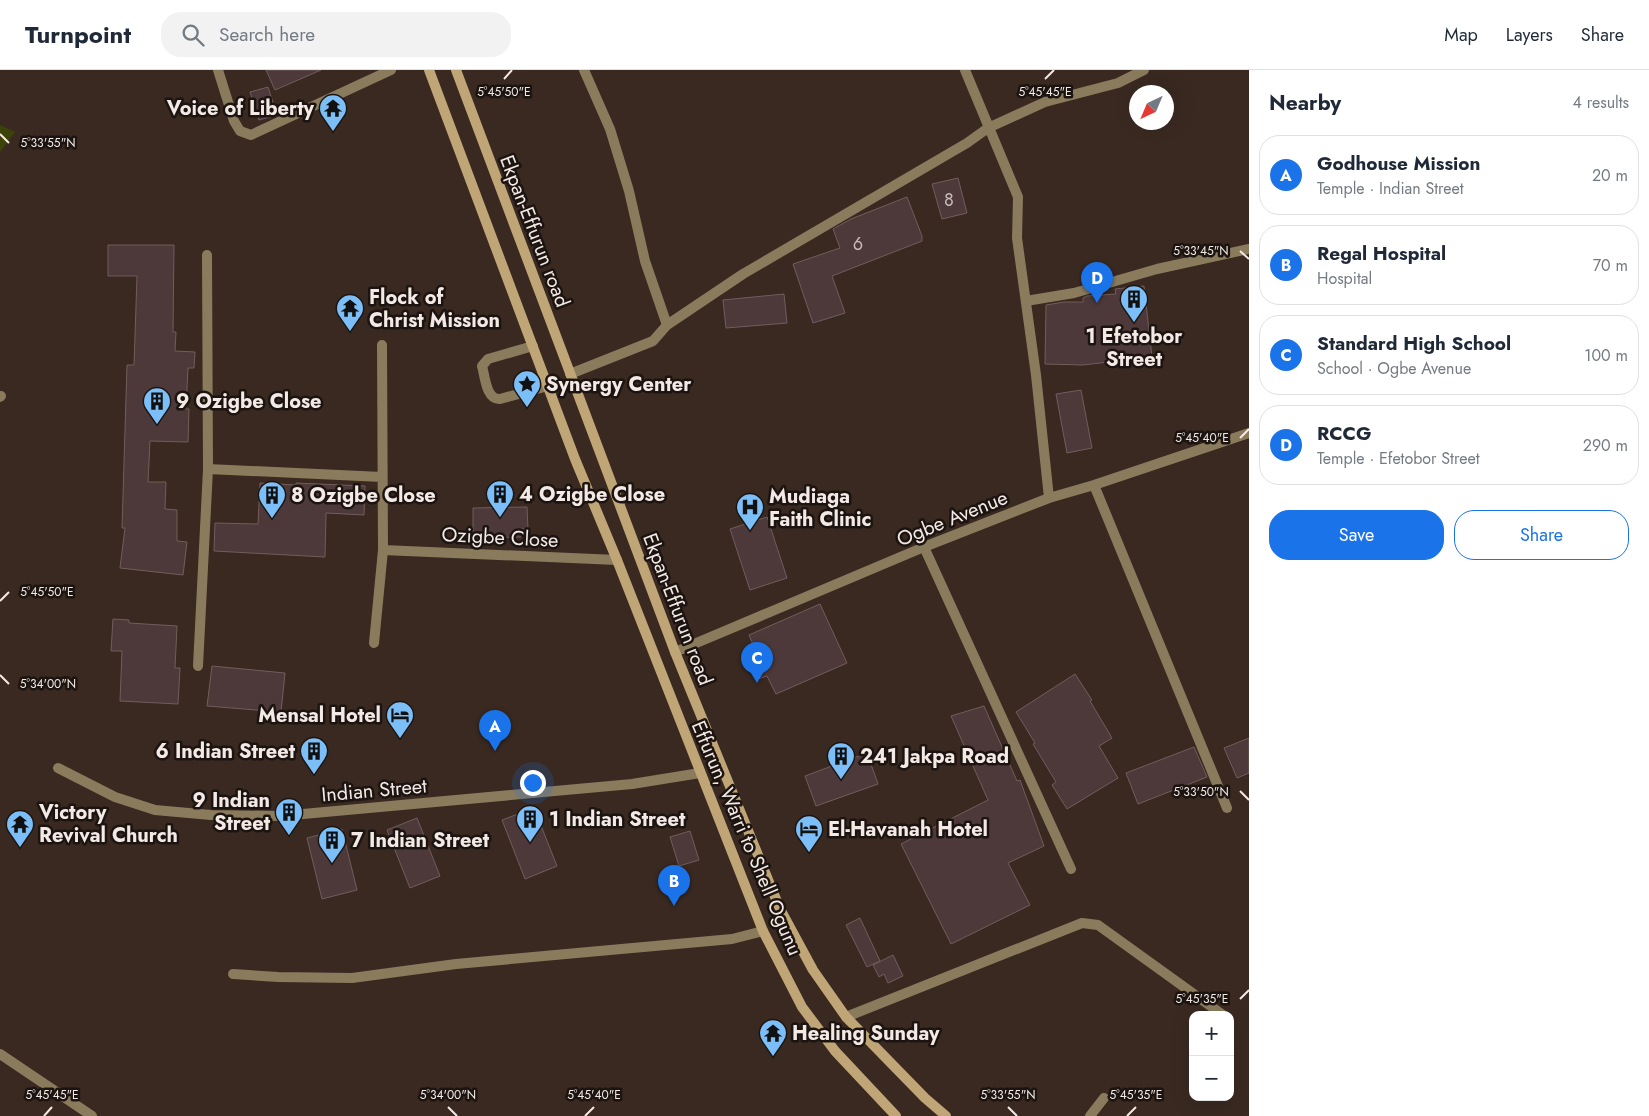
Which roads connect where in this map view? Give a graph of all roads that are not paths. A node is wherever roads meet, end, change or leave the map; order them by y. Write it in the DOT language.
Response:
graph roads {
  1 [pos="218,70"];
  2 [pos="391,70"];
  3 [pos="429,70"];
  4 [pos="456,70"];
  5 [pos="584,70"];
  6 [pos="965,70"];
  7 [pos="1144,70"];
  8 [pos="988,128"];
  9 [pos="1249,248"];
  10 [pos="207,256"];
  11 [pos="1026,302"];
  12 [pos="667,325"];
  13 [pos="382,345"];
  14 [pos="533,346"];
  15 [pos="570,374"];
  16 [pos="548,386"];
  17 [pos="1249,433"];
  18 [pos="208,469"];
  19 [pos="382,477"];
  20 [pos="1094,485"];
  21 [pos="1049,498"];
  22 [pos="924,547"];
  23 [pos="383,550"];
  24 [pos="616,560"];
  25 [pos="374,643"];
  26 [pos="675,652"];
  27 [pos="198,666"];
  28 [pos="58,768"];
  29 [pos="700,773"];
  30 [pos="1227,808"];
  31 [pos="1070,868"];
  32 [pos="764,931"];
  33 [pos="233,974"];
  34 [pos="1216,1011"];
  35 [pos="846,1017"];
  36 [pos="0,1054"];
  37 [pos="1104,1098"];
  38 [pos="92,1116"];
  39 [pos="896,1116"];
  40 [pos="946,1116"];
  41 [pos="1090,1116"];
  1 -- 2 [label="street"];
  3 -- 14 [label="main road, Effurun, Warri to Shell Ogunu"];
  4 -- 15 [label="main road, Ekpan-Effurun road"];
  5 -- 12 [label="street"];
  6 -- 8 [label="street"];
  7 -- 8 [label="street"];
  8 -- 11 [label="street"];
  8 -- 12 [label="street"];
  9 -- 11 [label="street"];
  10 -- 18 [label="street"];
  11 -- 21 [label="street"];
  12 -- 15 [label="street"];
  13 -- 19 [label="street"];
  14 -- 16 [label="main road, Effurun, Warri to Shell Ogunu"];
  14 -- 16 [label="street"];
  15 -- 26 [label="main road, Ekpan-Effurun road"];
  16 -- 24 [label="main road, Effurun, Warri to Shell Ogunu"];
  17 -- 20 [label="street, Ogbe Avenue"];
  18 -- 19 [label="street"];
  18 -- 27 [label="street"];
  19 -- 23 [label="street"];
  20 -- 21 [label="street, Ogbe Avenue"];
  20 -- 30 [label="street"];
  21 -- 22 [label="street, Ogbe Avenue"];
  22 -- 26 [label="street, Ogbe Avenue"];
  22 -- 31 [label="street"];
  23 -- 24 [label="street, Ozigbe Close"];
  23 -- 25 [label="street"];
  24 -- 29 [label="main road, Effurun, Warri to Shell Ogunu"];
  26 -- 35 [label="main road, Ekpan-Effurun road"];
  28 -- 29 [label="street, Indian Street"];
  29 -- 32 [label="main road, Effurun, Warri to Shell Ogunu"];
  32 -- 33 [label="street"];
  32 -- 39 [label="main road, Effurun, Warri to Shell Ogunu"];
  34 -- 35 [label="street"];
  35 -- 40 [label="main road, Ekpan-Effurun road"];
  36 -- 38 [label="street"];
  37 -- 41 [label="street"];
}
